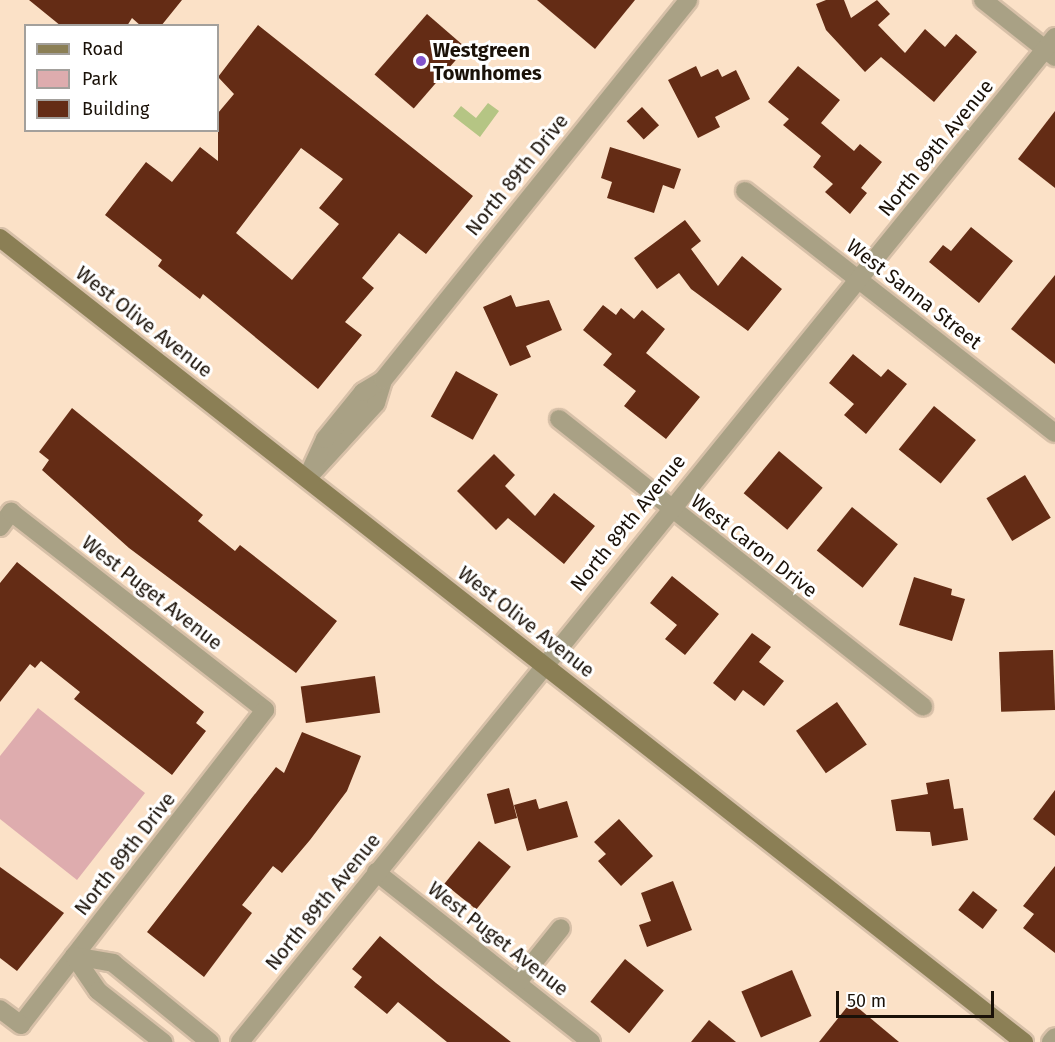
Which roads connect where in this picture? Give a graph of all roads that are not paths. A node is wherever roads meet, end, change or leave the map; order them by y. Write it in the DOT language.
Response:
graph roads {
  1 [pos="688,0"];
  2 [pos="983,0"];
  3 [pos="1052,48"];
  4 [pos="745,191"];
  5 [pos="0,238"];
  6 [pos="857,279"];
  7 [pos="559,419"];
  8 [pos="1055,433"];
  9 [pos="307,478"];
  10 [pos="670,508"];
  11 [pos="0,527"];
  12 [pos="543,663"];
  13 [pos="923,706"];
  14 [pos="265,710"];
  15 [pos="376,872"];
  16 [pos="561,928"];
  17 [pos="74,956"];
  18 [pos="517,983"];
  19 [pos="165,1004"];
  20 [pos="0,1009"];
  21 [pos="146,1028"];
  22 [pos="1055,1037"];
  23 [pos="163,1042"];
  24 [pos="210,1042"];
  25 [pos="240,1042"];
  26 [pos="591,1042"];
  27 [pos="1024,1042"];
  28 [pos="1051,1042"];
  1 -- 9 [label="street, North 89th Drive"];
  2 -- 3 [label="street"];
  3 -- 6 [label="street, North 89th Avenue"];
  4 -- 6 [label="street, West Sanna Street"];
  5 -- 9 [label="main road, West Olive Avenue"];
  6 -- 8 [label="street, West Sanna Street"];
  6 -- 10 [label="street, North 89th Avenue"];
  7 -- 10 [label="street, West Caron Drive"];
  9 -- 12 [label="main road, West Olive Avenue"];
  10 -- 12 [label="street, North 89th Avenue"];
  10 -- 13 [label="street, West Caron Drive"];
  11 -- 14 [label="street, West Puget Avenue"];
  12 -- 15 [label="street, North 89th Avenue"];
  12 -- 27 [label="main road, West Olive Avenue"];
  14 -- 17 [label="street, North 89th Drive"];
  15 -- 18 [label="street, West Puget Avenue"];
  15 -- 25 [label="street, North 89th Avenue"];
  16 -- 18 [label="street"];
  17 -- 19 [label="street"];
  17 -- 20 [label="street, North 89th Drive"];
  17 -- 21 [label="street"];
  18 -- 26 [label="street, West Puget Avenue"];
  19 -- 21 [label="street"];
  19 -- 24 [label="street"];
  21 -- 23 [label="street"];
  22 -- 28 [label="street"];
}
